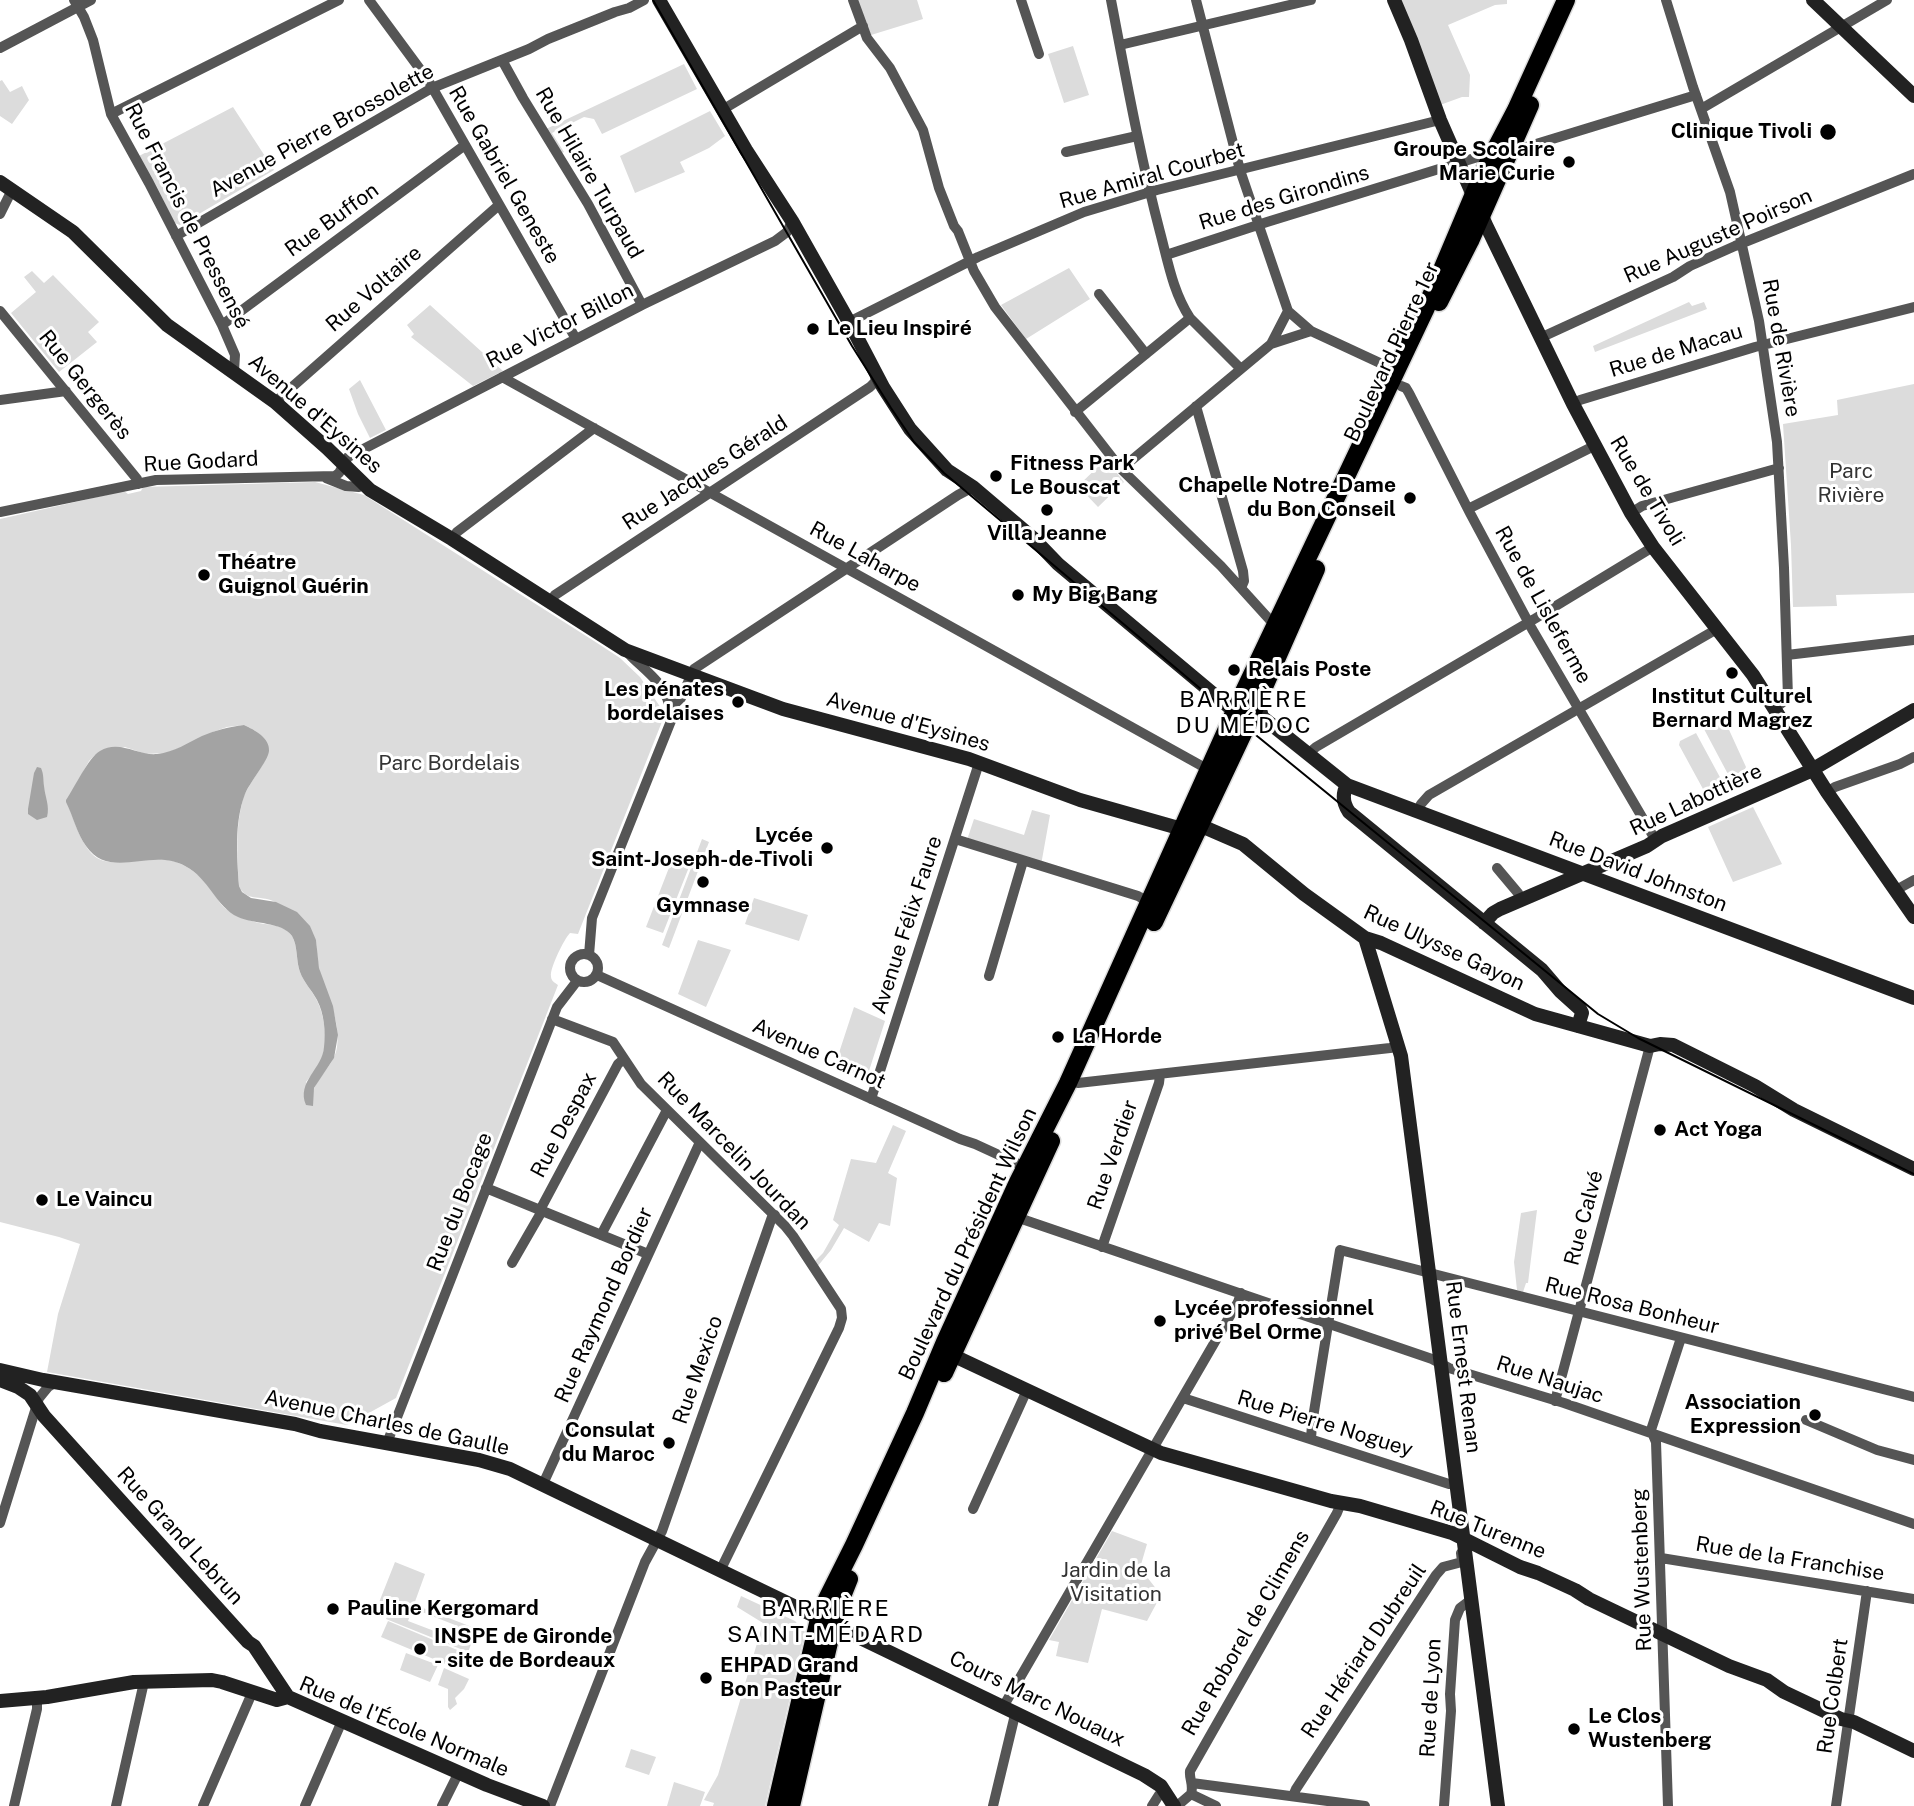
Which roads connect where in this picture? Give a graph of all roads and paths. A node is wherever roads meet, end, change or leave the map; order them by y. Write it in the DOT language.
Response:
graph roads {
  1 [pos="91,0"];
  2 [pos="339,0"];
  3 [pos="358,0"];
  4 [pos="368,0"];
  5 [pos="644,0"];
  6 [pos="659,0"];
  7 [pos="853,0"];
  8 [pos="1021,0"];
  9 [pos="1111,0"];
  10 [pos="1196,0"];
  11 [pos="1311,0"];
  12 [pos="1394,0"];
  13 [pos="1566,0"];
  14 [pos="1578,0"];
  15 [pos="1666,0"];
  16 [pos="1813,0"];
  17 [pos="1887,0"];
  18 [pos="76,4"];
  19 [pos="1202,25"];
  20 [pos="863,26"];
  21 [pos="1842,27"];
  22 [pos="1120,45"];
  23 [pos="0,48"];
  24 [pos="1039,54"];
  25 [pos="502,60"];
  26 [pos="432,88"];
  27 [pos="1696,95"];
  28 [pos="1914,96"];
  29 [pos="1701,109"];
  30 [pos="722,110"];
  31 [pos="111,114"];
  32 [pos="1440,120"];
  33 [pos="1138,136"];
  34 [pos="1513,144"];
  35 [pos="465,145"];
  36 [pos="1066,152"];
  37 [pos="1494,152"];
  38 [pos="1459,163"];
  39 [pos="1240,170"];
  40 [pos="1914,174"];
  41 [pos="6,186"];
  42 [pos="1150,193"];
  43 [pos="1482,195"];
  44 [pos="499,205"];
  45 [pos="0,214"];
  46 [pos="1482,214"];
  47 [pos="792,221"];
  48 [pos="1258,226"];
  49 [pos="176,236"];
  50 [pos="1742,243"];
  51 [pos="1166,255"];
  52 [pos="971,262"];
  53 [pos="1098,294"];
  54 [pos="642,305"];
  55 [pos="1914,307"];
  56 [pos="0,311"];
  57 [pos="1288,311"];
  58 [pos="1190,318"];
  59 [pos="849,322"];
  60 [pos="222,325"];
  61 [pos="1311,331"];
  62 [pos="1540,338"];
  63 [pos="576,339"];
  64 [pos="1271,344"];
  65 [pos="1762,345"];
  66 [pos="1146,354"];
  67 [pos="1241,369"];
  68 [pos="234,371"];
  69 [pos="876,374"];
  70 [pos="502,377"];
  71 [pos="1398,378"];
  72 [pos="66,391"];
  73 [pos="0,400"];
  74 [pos="275,402"];
  75 [pos="1573,404"];
  76 [pos="1196,406"];
  77 [pos="1075,412"];
  78 [pos="594,428"];
  79 [pos="1594,446"];
  80 [pos="344,464"];
  81 [pos="1779,468"];
  82 [pos="1121,469"];
  83 [pos="323,477"];
  84 [pos="362,483"];
  85 [pos="138,484"];
  86 [pos="973,487"];
  87 [pos="710,493"];
  88 [pos="1468,509"];
  89 [pos="0,512"];
  90 [pos="1631,513"];
  91 [pos="452,539"];
  92 [pos="1653,547"];
  93 [pos="846,568"];
  94 [pos="1241,588"];
  95 [pos="550,602"];
  96 [pos="1285,620"];
  97 [pos="1528,623"];
  98 [pos="1717,629"];
  99 [pos="1914,640"];
  100 [pos="1267,643"];
  101 [pos="625,650"];
  102 [pos="1787,655"];
  103 [pos="691,675"];
  104 [pos="670,709"];
  105 [pos="1579,709"];
  106 [pos="1774,709"];
  107 [pos="1914,709"];
  108 [pos="1251,713"];
  109 [pos="1308,754"];
  110 [pos="1914,757"];
  111 [pos="979,763"];
  112 [pos="1813,769"];
  113 [pos="1209,771"];
  114 [pos="1347,785"];
  115 [pos="1827,792"];
  116 [pos="1209,807"];
  117 [pos="1418,811"];
  118 [pos="1190,828"];
  119 [pos="955,839"];
  120 [pos="1656,841"];
  121 [pos="1243,844"];
  122 [pos="1023,861"];
  123 [pos="1497,868"];
  124 [pos="1583,874"];
  125 [pos="1914,880"];
  126 [pos="1896,890"];
  127 [pos="1521,900"];
  128 [pos="1150,903"];
  129 [pos="1914,917"];
  130 [pos="1484,923"];
  131 [pos="1365,938"];
  132 [pos="589,955"];
  133 [pos="597,975"];
  134 [pos="989,976"];
  135 [pos="577,981"];
  136 [pos="1914,998"];
  137 [pos="552,1019"];
  138 [pos="1578,1026"];
  139 [pos="1399,1046"];
  140 [pos="1650,1046"];
  141 [pos="624,1059"];
  142 [pos="1160,1075"];
  143 [pos="1078,1083"];
  144 [pos="871,1099"];
  145 [pos="667,1110"];
  146 [pos="700,1142"];
  147 [pos="1033,1166"];
  148 [pos="1914,1169"];
  149 [pos="486,1188"];
  150 [pos="541,1211"];
  151 [pos="775,1214"];
  152 [pos="1016,1217"];
  153 [pos="601,1235"];
  154 [pos="1102,1247"];
  155 [pos="648,1254"];
  156 [pos="512,1263"];
  157 [pos="1430,1273"];
  158 [pos="974,1277"];
  159 [pos="1241,1293"];
  160 [pos="1578,1311"];
  161 [pos="1328,1323"];
  162 [pos="1681,1338"];
  163 [pos="952,1355"];
  164 [pos="1441,1363"];
  165 [pos="0,1370"];
  166 [pos="0,1380"];
  167 [pos="56,1382"];
  168 [pos="1027,1390"];
  169 [pos="1914,1397"];
  170 [pos="1183,1398"];
  171 [pos="1555,1401"];
  172 [pos="37,1405"];
  173 [pos="1805,1420"];
  174 [pos="1653,1434"];
  175 [pos="1311,1440"];
  176 [pos="387,1443"];
  177 [pos="1153,1449"];
  178 [pos="1914,1460"];
  179 [pos="543,1484"];
  180 [pos="1457,1484"];
  181 [pos="1340,1503"];
  182 [pos="973,1508"];
  183 [pos="0,1523"];
  184 [pos="1914,1524"];
  185 [pos="1462,1537"];
  186 [pos="656,1539"];
  187 [pos="1661,1558"];
  188 [pos="1464,1562"];
  189 [pos="720,1571"];
  190 [pos="1867,1591"];
  191 [pos="1472,1599"];
  192 [pos="1914,1599"];
  193 [pos="826,1622"];
  194 [pos="1663,1634"];
  195 [pos="144,1682"];
  196 [pos="252,1693"];
  197 [pos="288,1697"];
  198 [pos="37,1699"];
  199 [pos="0,1701"];
  200 [pos="1003,1707"];
  201 [pos="1017,1713"];
  202 [pos="342,1721"];
  203 [pos="1849,1721"];
  204 [pos="1914,1751"];
  205 [pos="784,1770"];
  206 [pos="459,1772"];
  207 [pos="1191,1788"];
  208 [pos="1165,1791"];
  209 [pos="1293,1796"];
  210 [pos="789,1802"];
  211 [pos="14,1806"];
  212 [pos="116,1806"];
  213 [pos="203,1806"];
  214 [pos="305,1806"];
  215 [pos="442,1806"];
  216 [pos="543,1806"];
  217 [pos="550,1806"];
  218 [pos="776,1806"];
  219 [pos="993,1806"];
  220 [pos="1152,1806"];
  221 [pos="1175,1806"];
  222 [pos="1216,1806"];
  223 [pos="1366,1806"];
  224 [pos="1444,1806"];
  225 [pos="1498,1806"];
  226 [pos="1668,1806"];
  227 [pos="1836,1806"];
  1 -- 18 [label="street"];
  2 -- 31 [label="street"];
  3 -- 4 [label="street"];
  4 -- 26 [label="street, Rue Gabriel Geneste"];
  5 -- 25 [label="street, Avenue Pierre Brossolette"];
  6 -- 30 [label="street, Rue David Johnston"];
  7 -- 20 [label="street"];
  8 -- 24 [label="street"];
  9 -- 22 [label="street"];
  10 -- 19 [label="street"];
  11 -- 19 [label="street"];
  12 -- 32 [label="street"];
  13 -- 37 [label="main road, Boulevard Pierre 1er"];
  14 -- 34 [label="main road, Boulevard Pierre 1er"];
  15 -- 27 [label="street, Rue de Rivière"];
  16 -- 21 [label="street"];
  17 -- 21 [label="street"];
  18 -- 23 [label="street"];
  18 -- 31 [label="street, Rue Francis de Pressensé"];
  19 -- 22 [label="street"];
  19 -- 39 [label="street"];
  20 -- 30 [label="street"];
  20 -- 52 [label="street"];
  21 -- 28 [label="street"];
  21 -- 29 [label="street"];
  22 -- 33 [label="street"];
  25 -- 26 [label="street, Avenue Pierre Brossolette"];
  25 -- 54 [label="street, Rue Hilaire Turpaud"];
  26 -- 35 [label="street, Rue Gabriel Geneste"];
  26 -- 49 [label="street, Avenue Pierre Brossolette"];
  27 -- 29 [label="street, Rue de Rivière"];
  27 -- 34 [label="street"];
  29 -- 50 [label="street, Rue de Rivière"];
  30 -- 47 [label="street, Rue David Johnston"];
  31 -- 49 [label="street, Rue Francis de Pressensé"];
  32 -- 38 [label="street"];
  32 -- 39 [label="street, Rue Amiral Courbet"];
  33 -- 36 [label="street"];
  33 -- 42 [label="street"];
  34 -- 43 [label="main road, Boulevard Pierre 1er"];
  35 -- 44 [label="street, Rue Gabriel Geneste"];
  35 -- 60 [label="street, Rue Buffon"];
  37 -- 38 [label="street, Rue des Girondins"];
  37 -- 43 [label="main road, Boulevard Pierre 1er"];
  38 -- 43 [label="street"];
  38 -- 48 [label="street, Rue des Girondins"];
  39 -- 42 [label="street, Rue Amiral Courbet"];
  39 -- 48 [label="street"];
  40 -- 50 [label="street, Rue Auguste Poirson"];
  41 -- 45 [label="street"];
  41 -- 68 [label="street, Avenue d'Eysines"];
  42 -- 51 [label="street"];
  42 -- 52 [label="street, Rue Amiral Courbet"];
  43 -- 46 [label="main road, Boulevard Pierre 1er"];
  43 -- 71 [label="main road, Boulevard Pierre 1er"];
  44 -- 63 [label="street, Rue Gabriel Geneste"];
  44 -- 74 [label="street, Rue Voltaire"];
  46 -- 62 [label="street, Rue de Tivoli"];
  46 -- 71 [label="main road, Boulevard Pierre 1er"];
  47 -- 54 [label="street, Rue Victor Billon"];
  47 -- 59 [label="street, Rue David Johnston"];
  48 -- 51 [label="street, Rue des Girondins"];
  48 -- 57 [label="street"];
  49 -- 60 [label="street, Rue Francis de Pressensé"];
  50 -- 62 [label="street, Rue Auguste Poirson"];
  50 -- 65 [label="street, Rue de Rivière"];
  51 -- 58 [label="street"];
  52 -- 59 [label="street, Rue Amiral Courbet"];
  52 -- 77 [label="street"];
  53 -- 66 [label="street"];
  54 -- 63 [label="street, Rue Victor Billon"];
  55 -- 65 [label="street, Rue de Macau"];
  56 -- 72 [label="street, Rue Gergerès"];
  57 -- 61 [label="street"];
  57 -- 64 [label="street"];
  58 -- 66 [label="street"];
  58 -- 67 [label="street"];
  59 -- 69 [label="street, Rue David Johnston"];
  60 -- 68 [label="street, Rue Francis de Pressensé"];
  61 -- 64 [label="street"];
  61 -- 71 [label="street"];
  62 -- 75 [label="street, Rue de Tivoli"];
  63 -- 70 [label="street, Rue Victor Billon"];
  64 -- 67 [label="street"];
  65 -- 75 [label="street, Rue de Macau"];
  65 -- 81 [label="street, Rue de Rivière"];
  66 -- 77 [label="street"];
  67 -- 76 [label="street"];
  68 -- 74 [label="street, Avenue d'Eysines"];
  69 -- 86 [label="street, Rue David Johnston"];
  69 -- 87 [label="street, Rue Jacques Gérald"];
  70 -- 78 [label="street, Rue Laharpe"];
  70 -- 80 [label="street, Rue Victor Billon"];
  71 -- 88 [label="street, Rue de Lisleferme"];
  71 -- 96 [label="main road, Boulevard Pierre 1er"];
  72 -- 73 [label="street"];
  72 -- 85 [label="street, Rue Gergerès"];
  74 -- 80 [label="street, Avenue d'Eysines"];
  75 -- 79 [label="street, Rue de Tivoli"];
  76 -- 82 [label="street"];
  76 -- 94 [label="street"];
  77 -- 82 [label="street"];
  78 -- 87 [label="street, Rue Laharpe"];
  78 -- 91 [label="street"];
  79 -- 88 [label="street"];
  79 -- 90 [label="street, Rue de Tivoli"];
  80 -- 83 [label="street, Rue Victor Billon"];
  80 -- 84 [label="street, Avenue d'Eysines"];
  81 -- 90 [label="street"];
  81 -- 102 [label="street, Rue de Rivière"];
  82 -- 94 [label="street"];
  83 -- 84 [label="street"];
  83 -- 85 [label="street, Rue Godard"];
  84 -- 91 [label="street, Avenue d'Eysines"];
  85 -- 89 [label="street, Rue Godard"];
  86 -- 93 [label="street"];
  86 -- 108 [label="street, Rue David Johnston"];
  87 -- 93 [label="street, Rue Laharpe"];
  87 -- 95 [label="street, Rue Jacques Gérald"];
  88 -- 97 [label="street, Rue de Lisleferme"];
  90 -- 92 [label="street, Rue de Tivoli"];
  91 -- 95 [label="street, Avenue d'Eysines"];
  92 -- 97 [label="street"];
  92 -- 98 [label="street, Rue de Tivoli"];
  93 -- 103 [label="street"];
  93 -- 113 [label="street, Rue Laharpe"];
  94 -- 96 [label="street"];
  95 -- 101 [label="street, Avenue d'Eysines"];
  96 -- 100 [label="main road, Boulevard Pierre 1er"];
  96 -- 108 [label="main road, Boulevard Pierre 1er"];
  97 -- 105 [label="street, Rue de Lisleferme"];
  97 -- 109 [label="street"];
  98 -- 105 [label="street"];
  98 -- 106 [label="street, Rue de Tivoli"];
  99 -- 102 [label="street"];
  100 -- 108 [label="main road, Boulevard Pierre 1er"];
  100 -- 108 [label="street"];
  101 -- 103 [label="street, Avenue d'Eysines"];
  101 -- 104 [label="street, Avenue d'Eysines"];
  102 -- 106 [label="street, Rue de Rivière"];
  103 -- 104 [label="street"];
  103 -- 111 [label="street, Avenue d'Eysines"];
  104 -- 132 [label="street"];
  105 -- 117 [label="street"];
  105 -- 120 [label="street, Rue de Lisleferme"];
  106 -- 112 [label="street, Rue de Tivoli"];
  107 -- 112 [label="street, Rue Labottière"];
  108 -- 109 [label="street, Rue David Johnston"];
  108 -- 113 [label="main road, Boulevard du Président Wilson"];
  108 -- 116 [label="main road, Boulevard du Président Wilson"];
  109 -- 114 [label="street, Rue David Johnston"];
  110 -- 115 [label="street"];
  111 -- 118 [label="street, Avenue d'Eysines"];
  111 -- 119 [label="street, Avenue Félix Faure"];
  112 -- 115 [label="street, Rue de Tivoli"];
  112 -- 120 [label="street, Rue Labottière"];
  113 -- 118 [label="main road, Boulevard du Président Wilson"];
  114 -- 117 [label="street, Rue David Johnston"];
  114 -- 130 [label="street"];
  115 -- 126 [label="street, Rue de Tivoli"];
  116 -- 118 [label="main road, Boulevard du Président Wilson"];
  116 -- 121 [label="street, Rue Ulysse Gayon"];
  117 -- 124 [label="street, Rue David Johnston"];
  118 -- 121 [label="street, Rue Ulysse Gayon"];
  118 -- 128 [label="main road, Boulevard du Président Wilson"];
  118 -- 143 [label="main road, Boulevard du Président Wilson"];
  119 -- 122 [label="street"];
  119 -- 144 [label="street, Avenue Félix Faure"];
  120 -- 124 [label="street, Rue Labottière"];
  121 -- 131 [label="street, Rue Ulysse Gayon"];
  122 -- 128 [label="street"];
  122 -- 134 [label="street"];
  123 -- 127 [label="street"];
  124 -- 127 [label="street, Rue Labottière"];
  124 -- 136 [label="street, Rue David Johnston"];
  125 -- 126 [label="street"];
  126 -- 129 [label="street, Rue de Tivoli"];
  127 -- 130 [label="street, Rue Labottière"];
  128 -- 147 [label="main road, Boulevard du Président Wilson"];
  130 -- 138 [label="street"];
  131 -- 138 [label="street, Rue Ulysse Gayon"];
  131 -- 139 [label="street, Rue Ernest Renan"];
  132 -- 133 [label="street"];
  132 -- 135 [label="street"];
  133 -- 135 [label="street"];
  133 -- 144 [label="street, Avenue Carnot"];
  135 -- 137 [label="street, Rue du Bocage"];
  137 -- 141 [label="street, Rue Marcelin Jourdan"];
  137 -- 149 [label="street, Rue du Bocage"];
  138 -- 140 [label="street, Rue Ulysse Gayon"];
  139 -- 142 [label="street"];
  139 -- 157 [label="street, Rue Ernest Renan"];
  140 -- 148 [label="street, Rue Ulysse Gayon"];
  140 -- 160 [label="street, Rue Calvé"];
  141 -- 145 [label="street, Rue Marcelin Jourdan"];
  141 -- 150 [label="street, Rue Despax"];
  142 -- 143 [label="street"];
  142 -- 154 [label="street, Rue Verdier"];
  143 -- 147 [label="main road, Boulevard du Président Wilson"];
  144 -- 147 [label="street, Avenue Carnot"];
  145 -- 146 [label="street, Rue Marcelin Jourdan"];
  145 -- 153 [label="street"];
  146 -- 151 [label="street, Rue Marcelin Jourdan"];
  146 -- 155 [label="street, Rue Raymond Bordier"];
  147 -- 152 [label="main road, Boulevard du Président Wilson"];
  147 -- 158 [label="main road, Boulevard du Président Wilson"];
  149 -- 150 [label="street"];
  149 -- 176 [label="street, Rue du Bocage"];
  150 -- 153 [label="street"];
  150 -- 156 [label="street, Rue Despax"];
  151 -- 186 [label="street, Rue Mexico"];
  151 -- 189 [label="street, Rue Marcelin Jourdan"];
  152 -- 154 [label="street, Rue Naujac"];
  152 -- 163 [label="main road, Boulevard du Président Wilson"];
  153 -- 155 [label="street"];
  154 -- 159 [label="street, Rue Naujac"];
  155 -- 179 [label="street, Rue Raymond Bordier"];
  157 -- 160 [label="street, Rue Rosa Bonheur"];
  157 -- 161 [label="street, Rue Rosa Bonheur"];
  157 -- 164 [label="street, Rue Ernest Renan"];
  158 -- 163 [label="street"];
  158 -- 193 [label="main road, Boulevard du Président Wilson"];
  159 -- 161 [label="street, Rue Naujac"];
  159 -- 170 [label="street"];
  160 -- 162 [label="street, Rue Rosa Bonheur"];
  160 -- 171 [label="street, Rue Calvé"];
  161 -- 164 [label="street, Rue Naujac"];
  161 -- 175 [label="street"];
  162 -- 169 [label="street, Rue Rosa Bonheur"];
  162 -- 174 [label="street, Rue Wustenberg"];
  163 -- 168 [label="street, Rue Turenne"];
  163 -- 193 [label="main road, Boulevard du Président Wilson"];
  164 -- 171 [label="street, Rue Naujac"];
  164 -- 180 [label="street, Rue Ernest Renan"];
  165 -- 167 [label="street, Avenue Charles de Gaulle"];
  166 -- 172 [label="street"];
  167 -- 172 [label="street"];
  167 -- 176 [label="street, Avenue Charles de Gaulle"];
  168 -- 177 [label="street, Rue Turenne"];
  168 -- 182 [label="street"];
  170 -- 175 [label="street, Rue Pierre Noguey"];
  170 -- 177 [label="street"];
  171 -- 174 [label="street, Rue Naujac"];
  172 -- 183 [label="street"];
  172 -- 197 [label="street, Rue Grand Lebrun"];
  173 -- 178 [label="street"];
  174 -- 184 [label="street, Rue Naujac"];
  174 -- 187 [label="street, Rue Wustenberg"];
  175 -- 180 [label="street, Rue Pierre Noguey"];
  176 -- 179 [label="street, Avenue Charles de Gaulle"];
  177 -- 181 [label="street, Rue Turenne"];
  177 -- 200 [label="street"];
  179 -- 186 [label="street, Avenue Charles de Gaulle"];
  180 -- 185 [label="street, Rue Ernest Renan"];
  181 -- 185 [label="street, Rue Turenne"];
  181 -- 207 [label="street, Rue Roborel de Climens"];
  185 -- 188 [label="street, Rue Ernest Renan"];
  185 -- 194 [label="street, Rue Turenne"];
  186 -- 189 [label="street, Avenue Charles de Gaulle"];
  186 -- 217 [label="street, Rue Mexico"];
  187 -- 190 [label="street, Rue de la Franchise"];
  187 -- 194 [label="street, Rue Wustenberg"];
  188 -- 191 [label="street, Rue Ernest Renan"];
  188 -- 209 [label="street, Rue Hériard Dubreuil"];
  189 -- 193 [label="street, Avenue Charles de Gaulle"];
  190 -- 192 [label="street, Rue de la Franchise"];
  190 -- 203 [label="street, Rue Colbert"];
  191 -- 224 [label="street, Rue de Lyon"];
  191 -- 225 [label="street, Rue Ernest Renan"];
  193 -- 200 [label="street, Cours Marc Nouaux"];
  193 -- 205 [label="main road, Boulevard du Président Wilson"];
  193 -- 210 [label="main road, Boulevard du Président Wilson"];
  194 -- 203 [label="street, Rue Turenne"];
  194 -- 226 [label="street, Rue Wustenberg"];
  195 -- 196 [label="street, Rue de l'École Normale"];
  195 -- 198 [label="street, Rue de l'École Normale"];
  195 -- 212 [label="street"];
  196 -- 197 [label="street, Rue de l'École Normale"];
  196 -- 213 [label="street"];
  197 -- 202 [label="street, Rue de l'École Normale"];
  198 -- 199 [label="street, Rue de l'École Normale"];
  198 -- 211 [label="street"];
  200 -- 201 [label="street, Cours Marc Nouaux"];
  201 -- 208 [label="street, Cours Marc Nouaux"];
  201 -- 219 [label="street"];
  202 -- 206 [label="street, Rue de l'École Normale"];
  202 -- 214 [label="street"];
  203 -- 204 [label="street, Rue Turenne"];
  203 -- 227 [label="street, Rue Colbert"];
  205 -- 210 [label="street"];
  205 -- 218 [label="main road, Boulevard du Président Wilson"];
  206 -- 215 [label="street"];
  206 -- 216 [label="street, Rue de l'École Normale"];
  207 -- 209 [label="street"];
  207 -- 221 [label="street"];
  207 -- 222 [label="street"];
  208 -- 220 [label="street"];
  208 -- 221 [label="street, Cours Marc Nouaux"];
  209 -- 223 [label="street"];
}
